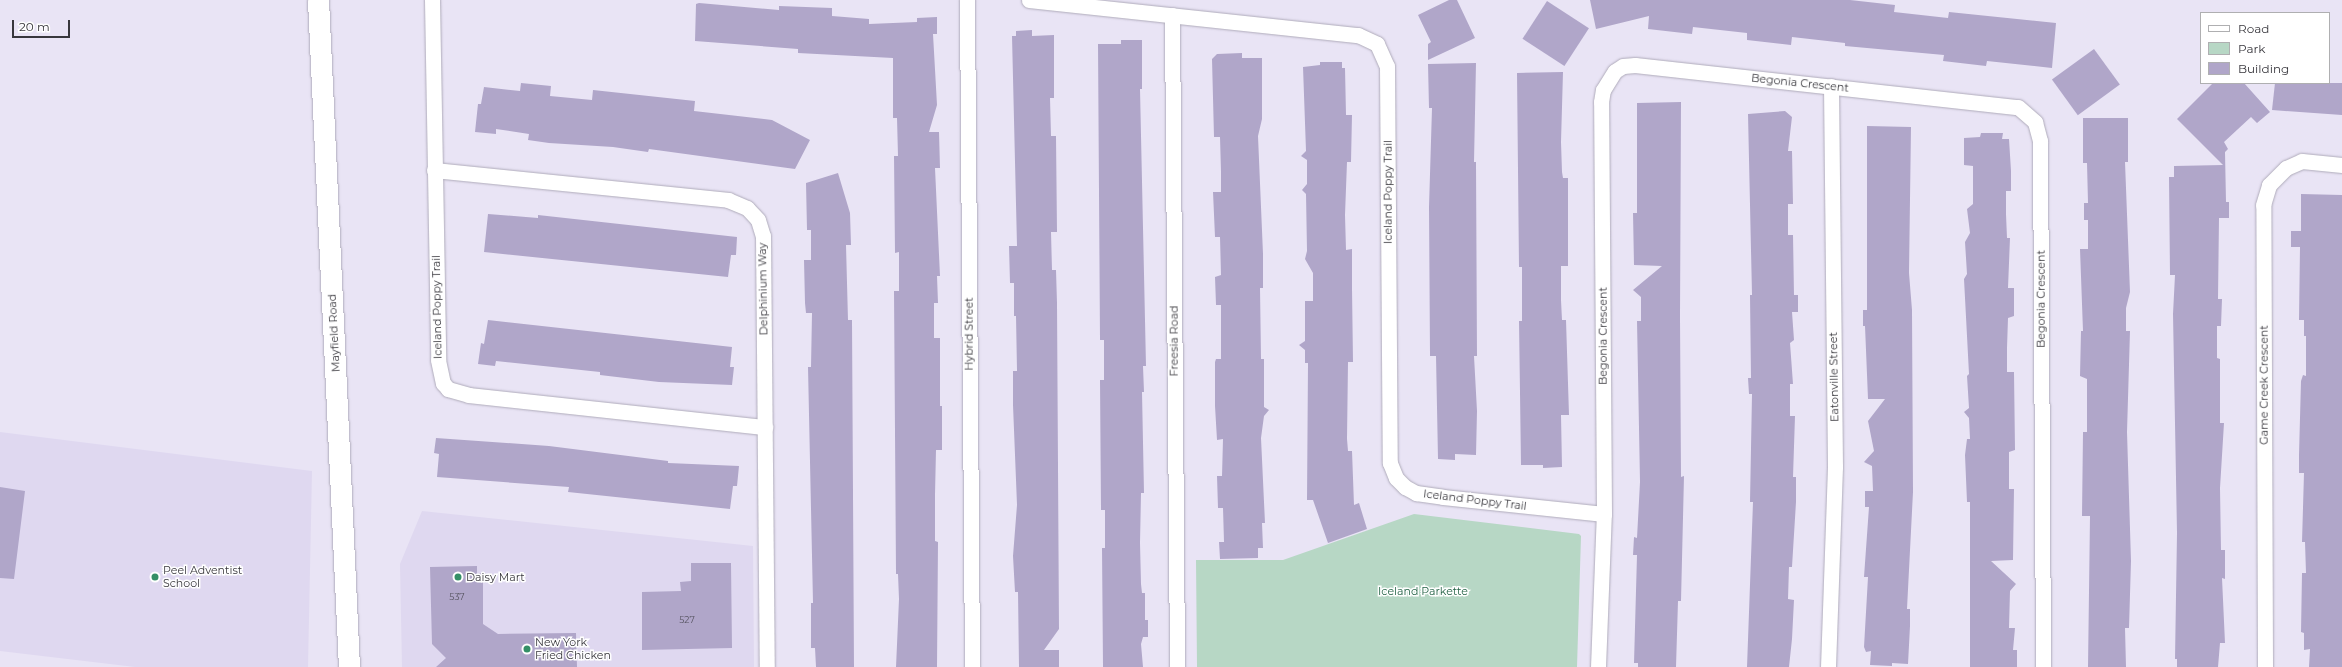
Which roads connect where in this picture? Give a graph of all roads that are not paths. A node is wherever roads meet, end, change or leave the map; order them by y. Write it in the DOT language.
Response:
graph roads {
  1 [pos="318,0"];
  2 [pos="432,0"];
  3 [pos="967,0"];
  4 [pos="1029,0"];
  5 [pos="1172,14"];
  6 [pos="1831,86"];
  7 [pos="2342,165"];
  8 [pos="434,170"];
  9 [pos="765,426"];
  10 [pos="1604,514"];
  11 [pos="349,667"];
  12 [pos="767,667"];
  13 [pos="972,667"];
  14 [pos="1177,667"];
  15 [pos="1598,667"];
  16 [pos="1828,667"];
  17 [pos="2043,667"];
  18 [pos="2265,667"];
  1 -- 11 [label="main road, Mayfield Road"];
  2 -- 8 [label="street, Iceland Poppy Trail"];
  3 -- 13 [label="street, Hybrid Street"];
  4 -- 5 [label="street, Iceland Poppy Trail"];
  5 -- 10 [label="street, Iceland Poppy Trail"];
  5 -- 14 [label="street, Freesia Road"];
  6 -- 10 [label="street, Begonia Crescent"];
  6 -- 16 [label="street, Eatonville Street"];
  6 -- 17 [label="street, Begonia Crescent"];
  7 -- 18 [label="street, Game Creek Crescent"];
  8 -- 9 [label="street, Delphinium Way"];
  8 -- 9 [label="street, Iceland Poppy Trail"];
  9 -- 12 [label="street, Delphinium Way"];
  10 -- 15 [label="street, Begonia Crescent"];
}
